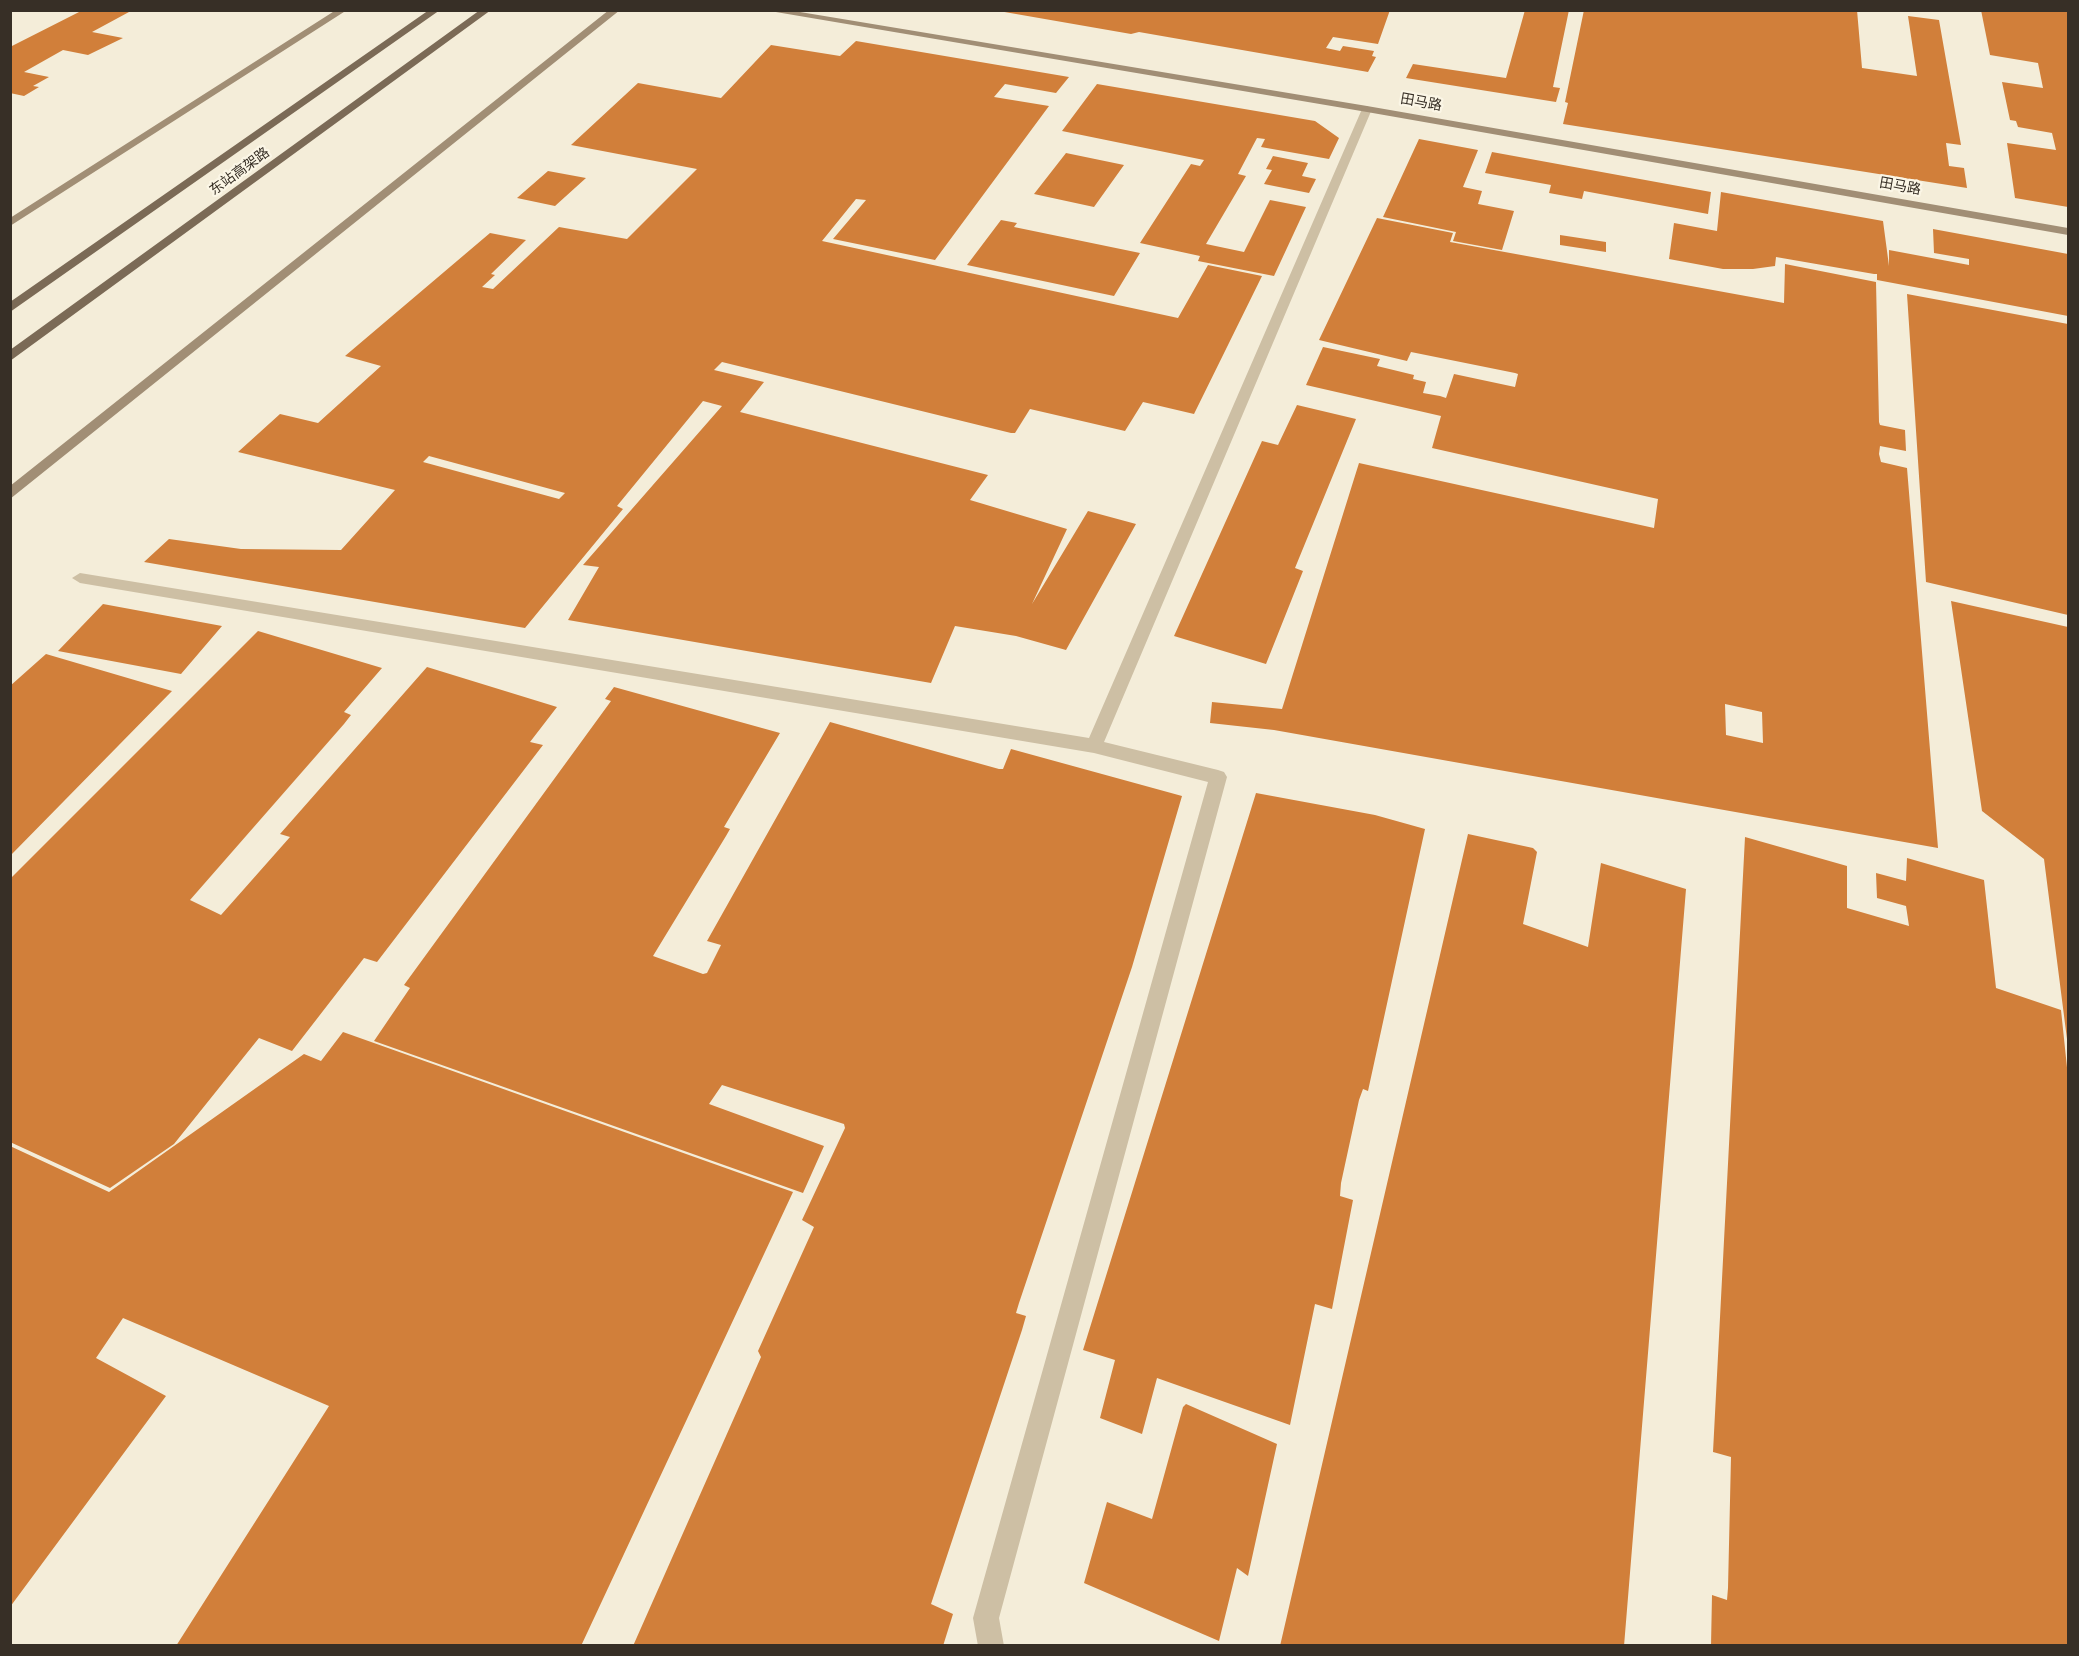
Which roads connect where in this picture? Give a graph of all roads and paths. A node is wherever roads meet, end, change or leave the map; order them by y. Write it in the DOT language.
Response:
graph roads {
  1 [pos="343,10"];
  2 [pos="436,10"];
  3 [pos="487,10"];
  4 [pos="616,10"];
  5 [pos="768,10"];
  6 [pos="1367,109"];
  7 [pos="10,223"];
  8 [pos="2068,232"];
  9 [pos="10,308"];
  10 [pos="10,357"];
  11 [pos="10,494"];
  12 [pos="80,578"];
  13 [pos="1094,746"];
  14 [pos="991,1646"];
  1 -- 7 [label="main road"];
  2 -- 9 [label="main road, 东站高架路"];
  3 -- 10 [label="main road, 东站高架路"];
  4 -- 11 [label="main road"];
  5 -- 6 [label="main road, 田马路"];
  6 -- 8 [label="main road, 田马路"];
  6 -- 13 [label="street"];
  12 -- 13 [label="street"];
  13 -- 14 [label="street"];
}
